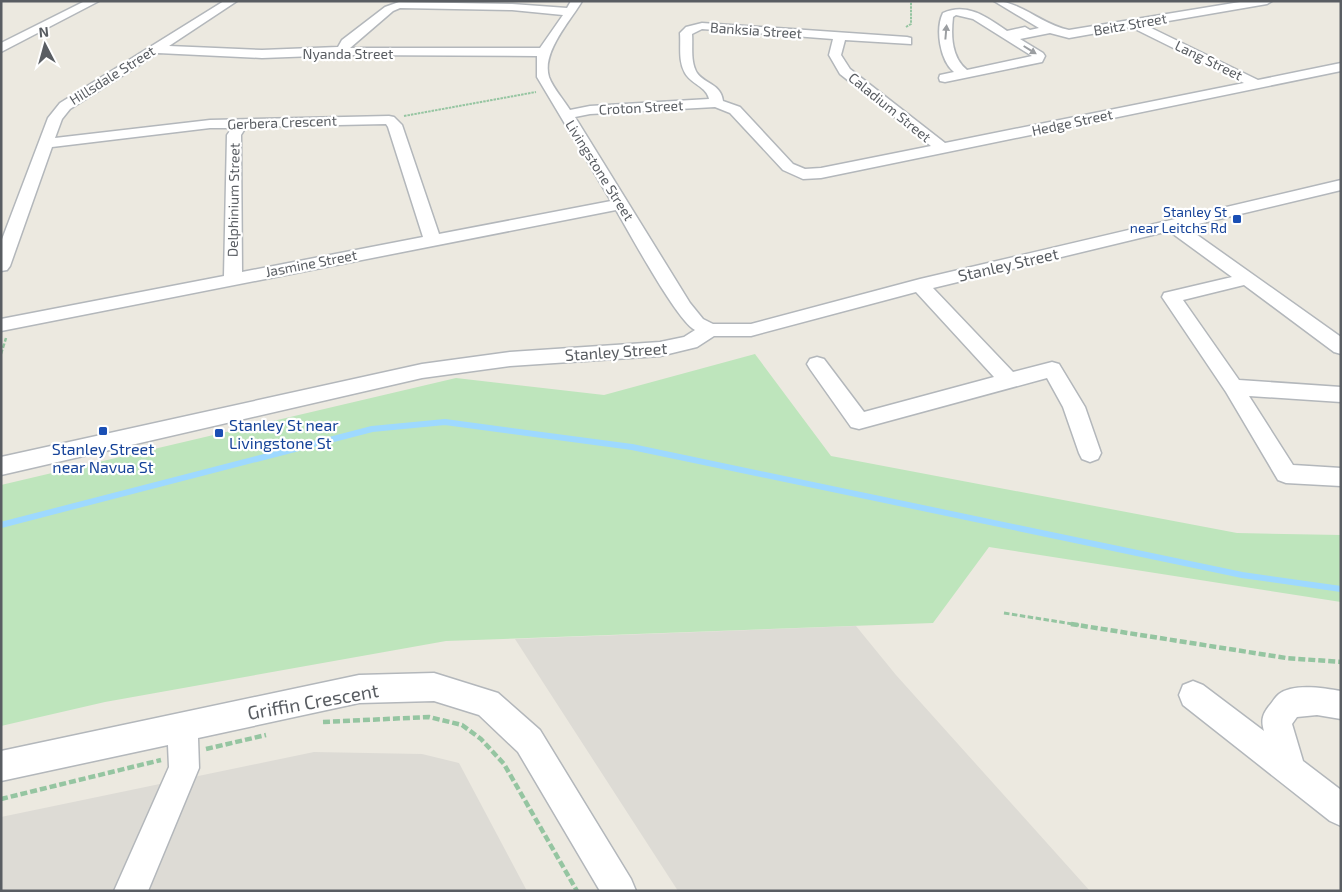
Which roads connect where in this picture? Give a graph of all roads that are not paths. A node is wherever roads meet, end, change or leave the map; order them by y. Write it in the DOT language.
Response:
graph roads {
  1 [pos="94,1"];
  2 [pos="232,1"];
  3 [pos="999,1"];
  4 [pos="1267,1"];
  5 [pos="574,6"];
  6 [pos="1134,24"];
  7 [pos="1048,28"];
  8 [pos="840,36"];
  9 [pos="907,41"];
  10 [pos="1,48"];
  11 [pos="153,49"];
  12 [pos="342,51"];
  13 [pos="543,52"];
  14 [pos="1341,67"];
  15 [pos="964,74"];
  16 [pos="944,78"];
  17 [pos="1256,84"];
  18 [pos="716,103"];
  19 [pos="566,115"];
  20 [pos="242,123"];
  21 [pos="47,143"];
  22 [pos="942,148"];
  23 [pos="1341,185"];
  24 [pos="620,204"];
  25 [pos="1172,225"];
  26 [pos="432,239"];
  27 [pos="1,266"];
  28 [pos="233,279"];
  29 [pos="1247,279"];
  30 [pos="920,285"];
  31 [pos="3,328"];
  32 [pos="710,330"];
  33 [pos="1341,347"];
  34 [pos="817,364"];
  35 [pos="1010,382"];
  36 [pos="1233,387"];
  37 [pos="1341,395"];
  38 [pos="1090,453"];
  39 [pos="1,466"];
  40 [pos="1341,476"];
  41 [pos="1193,695"];
  42 [pos="1341,705"];
  43 [pos="184,740"];
  44 [pos="1,766"];
  45 [pos="1290,769"];
  46 [pos="1341,810"];
  47 [pos="131,891"];
  48 [pos="619,891"];
  1 -- 10 [label="street"];
  2 -- 11 [label="street, Hillsdale Street"];
  3 -- 7 [label="street, Beitz Street"];
  4 -- 6 [label="street, Beitz Street"];
  5 -- 12 [label="street"];
  5 -- 13 [label="street"];
  6 -- 7 [label="street, Beitz Street"];
  6 -- 17 [label="street, Lang Street"];
  7 -- 15 [label="street, one-way"];
  15 -- 7 [label="street, one-way"];
  8 -- 9 [label="street, Banksia Street"];
  8 -- 18 [label="street, Banksia Street"];
  8 -- 22 [label="street, Caladium Street"];
  11 -- 12 [label="street, Nyanda Street"];
  11 -- 21 [label="street, Hillsdale Street"];
  12 -- 13 [label="street, Nyanda Street"];
  13 -- 19 [label="street, Livingstone Street"];
  14 -- 17 [label="street, Hedge Street"];
  15 -- 16 [label="street"];
  17 -- 22 [label="street, Hedge Street"];
  18 -- 19 [label="street, Croton Street"];
  18 -- 22 [label="street, Hedge Street"];
  19 -- 24 [label="street, Livingstone Street"];
  20 -- 21 [label="street, Gerbera Crescent"];
  20 -- 26 [label="street, Gerbera Crescent"];
  20 -- 28 [label="street, Delphinium Street"];
  21 -- 27 [label="street, Hillsdale Street"];
  23 -- 25 [label="street, Stanley Street"];
  24 -- 26 [label="street, Jasmine Street"];
  24 -- 32 [label="street, Livingstone Street"];
  25 -- 29 [label="street"];
  25 -- 30 [label="street, Stanley Street"];
  26 -- 28 [label="street, Jasmine Street"];
  28 -- 31 [label="street, Jasmine Street"];
  29 -- 33 [label="street"];
  29 -- 36 [label="street"];
  30 -- 32 [label="street, Stanley Street"];
  30 -- 35 [label="street"];
  32 -- 39 [label="street, Stanley Street"];
  34 -- 35 [label="street"];
  35 -- 38 [label="street"];
  36 -- 37 [label="street"];
  36 -- 40 [label="street"];
  41 -- 45 [label="street"];
  42 -- 45 [label="street"];
  43 -- 44 [label="street, Griffin Crescent"];
  43 -- 47 [label="street"];
  43 -- 48 [label="street, Griffin Crescent"];
  45 -- 46 [label="street"];
}
